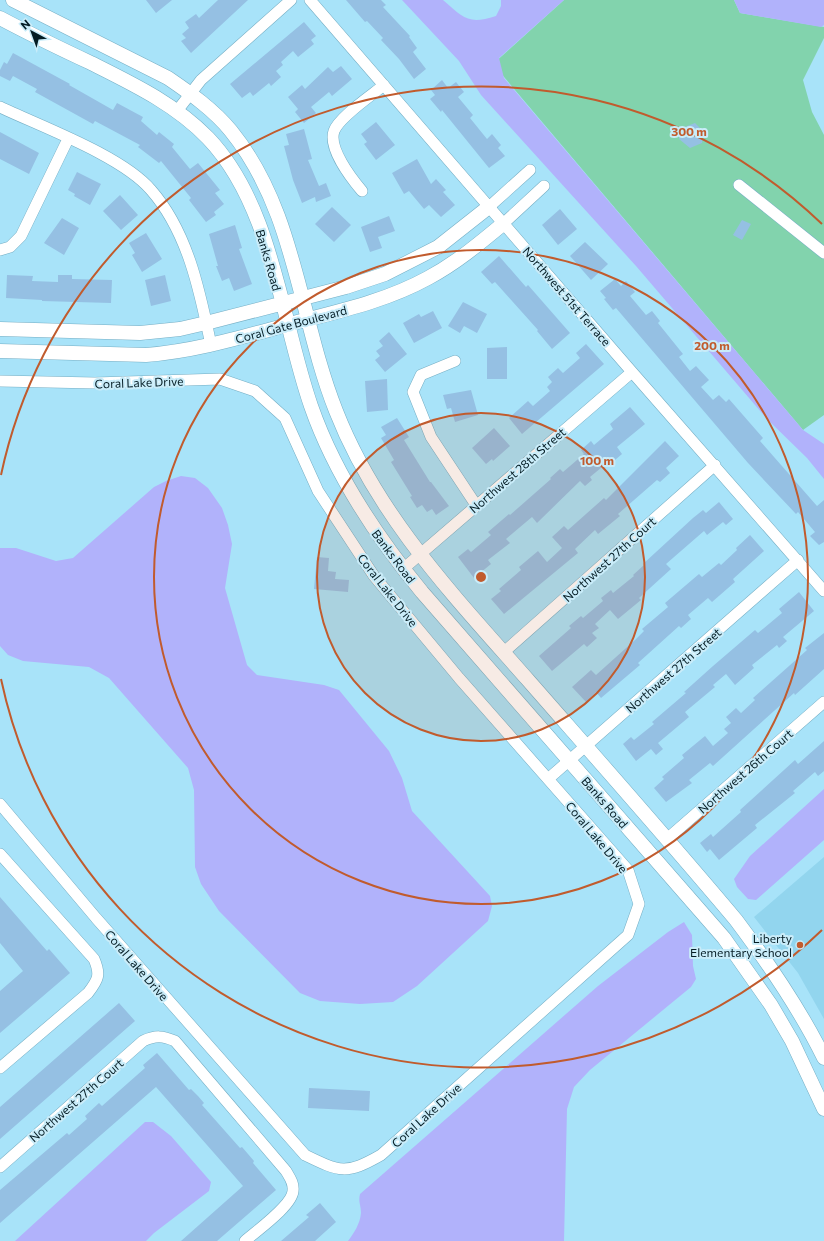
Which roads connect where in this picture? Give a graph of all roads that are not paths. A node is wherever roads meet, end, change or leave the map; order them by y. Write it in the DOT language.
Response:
graph roads {
  1 [pos="13,0"];
  2 [pos="291,0"];
  3 [pos="310,0"];
  4 [pos="0,18"];
  5 [pos="384,85"];
  6 [pos="191,93"];
  7 [pos="0,107"];
  8 [pos="178,111"];
  9 [pos="68,139"];
  10 [pos="530,170"];
  11 [pos="739,185"];
  12 [pos="544,186"];
  13 [pos="362,191"];
  14 [pos="490,206"];
  15 [pos="504,223"];
  16 [pos="0,250"];
  17 [pos="824,254"];
  18 [pos="303,298"];
  19 [pos="282,304"];
  20 [pos="308,319"];
  21 [pos="206,323"];
  22 [pos="287,325"];
  23 [pos="0,329"];
  24 [pos="211,345"];
  25 [pos="0,351"];
  26 [pos="455,361"];
  27 [pos="632,372"];
  28 [pos="0,380"];
  29 [pos="715,465"];
  30 [pos="476,505"];
  31 [pos="420,554"];
  32 [pos="798,560"];
  33 [pos="403,569"];
  34 [pos="824,591"];
  35 [pos="504,652"];
  36 [pos="824,702"];
  37 [pos="586,746"];
  38 [pos="569,760"];
  39 [pos="548,779"];
  40 [pos="0,804"];
  41 [pos="667,839"];
  42 [pos="0,854"];
  43 [pos="824,1058"];
  44 [pos="0,1068"];
  45 [pos="824,1109"];
  46 [pos="0,1167"];
  47 [pos="245,1241"];
  1 -- 6 [label="street, Banks Road"];
  2 -- 6 [label="street"];
  3 -- 5 [label="street, Northwest 51st Terrace"];
  4 -- 8 [label="street, Banks Road"];
  5 -- 13 [label="street"];
  5 -- 14 [label="street, Northwest 51st Terrace"];
  6 -- 8 [label="street"];
  6 -- 18 [label="street, Banks Road"];
  7 -- 9 [label="street"];
  8 -- 19 [label="street, Banks Road"];
  9 -- 16 [label="street"];
  9 -- 21 [label="street"];
  10 -- 14 [label="street, Coral Gate Boulevard"];
  11 -- 17 [label="street"];
  12 -- 15 [label="street, Coral Gate Boulevard"];
  14 -- 15 [label="street, Northwest 51st Terrace"];
  14 -- 18 [label="street, Coral Gate Boulevard"];
  15 -- 20 [label="street, Coral Gate Boulevard"];
  15 -- 27 [label="street, Northwest 51st Terrace"];
  18 -- 19 [label="street, Coral Gate Boulevard"];
  18 -- 20 [label="street, Banks Road"];
  19 -- 21 [label="street, Coral Gate Boulevard"];
  19 -- 22 [label="street, Banks Road"];
  20 -- 22 [label="street, Coral Gate Boulevard"];
  20 -- 31 [label="street, Banks Road"];
  21 -- 23 [label="street, Coral Gate Boulevard"];
  21 -- 24 [label="street"];
  22 -- 24 [label="street, Coral Gate Boulevard"];
  22 -- 33 [label="street, Banks Road"];
  24 -- 25 [label="street, Coral Gate Boulevard"];
  26 -- 30 [label="street"];
  27 -- 29 [label="street, Northwest 51st Terrace"];
  27 -- 30 [label="street, Northwest 28th Street"];
  28 -- 39 [label="street, Coral Lake Drive"];
  29 -- 32 [label="street, Northwest 51st Terrace"];
  29 -- 35 [label="street, Northwest 27th Court"];
  30 -- 31 [label="street, Northwest 28th Street"];
  31 -- 33 [label="street, Northwest 28th Street"];
  31 -- 35 [label="street, Banks Road"];
  32 -- 34 [label="street, Northwest 51st Terrace"];
  32 -- 37 [label="street, Northwest 27th Street"];
  33 -- 38 [label="street, Banks Road"];
  35 -- 37 [label="street, Banks Road"];
  36 -- 41 [label="street, Northwest 26th Court"];
  37 -- 38 [label="street, Northwest 27th Street"];
  37 -- 41 [label="street, Banks Road"];
  38 -- 39 [label="street, Northwest 27th Street"];
  38 -- 45 [label="street, Banks Road"];
  39 -- 40 [label="street, Coral Lake Drive"];
  41 -- 43 [label="street, Banks Road"];
  42 -- 44 [label="street"];
  46 -- 47 [label="street, Northwest 27th Court"];
}
